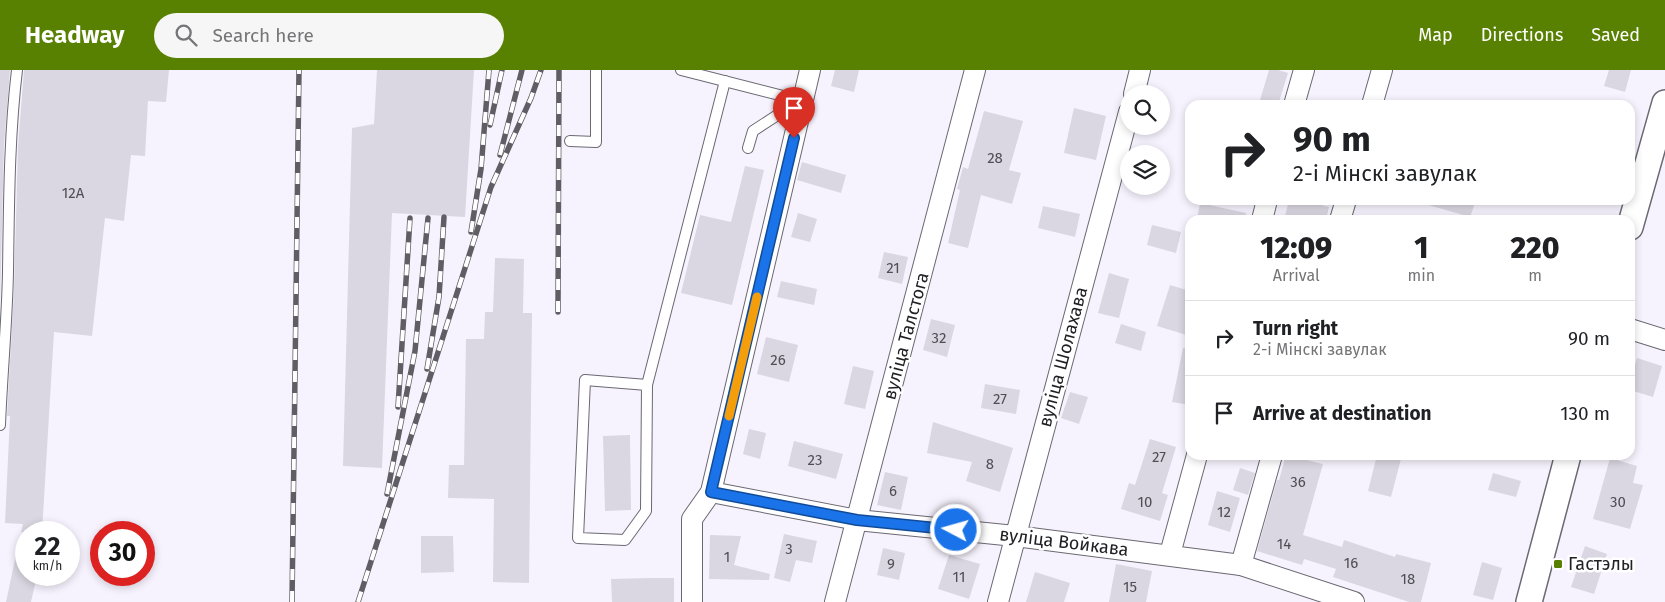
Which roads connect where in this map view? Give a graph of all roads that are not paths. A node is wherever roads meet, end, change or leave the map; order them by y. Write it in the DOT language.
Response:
graph roads {
  1 [pos="17,70"];
  2 [pos="596,70"];
  3 [pos="681,70"];
  4 [pos="810,70"];
  5 [pos="975,70"];
  6 [pos="1140,70"];
  7 [pos="1304,70"];
  8 [pos="1382,70"];
  9 [pos="694,72"];
  10 [pos="725,81"];
  11 [pos="1136,85"];
  12 [pos="798,100"];
  13 [pos="1295,100"];
  14 [pos="1373,100"];
  15 [pos="1665,104"];
  16 [pos="1123,135"];
  17 [pos="570,141"];
  18 [pos="748,148"];
  19 [pos="1633,215"];
  20 [pos="1635,331"];
  21 [pos="1665,340"];
  22 [pos="648,385"];
  23 [pos="0,425"];
  24 [pos="1196,460"];
  25 [pos="1271,460"];
  26 [pos="1567,460"];
  27 [pos="711,492"];
  28 [pos="857,520"];
  29 [pos="1015,536"];
  30 [pos="1170,554"];
  31 [pos="1241,564"];
  32 [pos="1309,594"];
  33 [pos="692,602"];
  34 [pos="835,602"];
  35 [pos="998,602"];
  36 [pos="1354,602"];
  37 [pos="1529,602"];
  1 -- 23 [label="lane"];
  2 -- 17 [label="lane"];
  3 -- 9 [label="lane"];
  4 -- 12 [label="street"];
  5 -- 28 [label="street, вуліца Талстога"];
  6 -- 11 [label="street"];
  7 -- 13 [label="street"];
  8 -- 14 [label="street"];
  9 -- 10 [label="lane"];
  10 -- 12 [label="lane"];
  10 -- 22 [label="lane"];
  12 -- 18 [label="lane"];
  12 -- 27 [label="street"];
  15 -- 19 [label="street"];
  16 -- 29 [label="street, вуліца Шолахава"];
  20 -- 21 [label="street"];
  22 -- 22 [label="lane"];
  24 -- 30 [label="street"];
  25 -- 31 [label="street"];
  26 -- 37 [label="street"];
  27 -- 28 [label="street, вуліца Войкава"];
  27 -- 33 [label="street"];
  28 -- 29 [label="street, вуліца Войкава"];
  28 -- 34 [label="street, вуліца Талстога"];
  29 -- 30 [label="street, вуліца Войкава"];
  29 -- 35 [label="street, вуліца Шолахава"];
  30 -- 31 [label="street, вуліца Войкава"];
  31 -- 32 [label="street, вуліца Войкава"];
  32 -- 36 [label="street, вуліца Войкава"];
}
